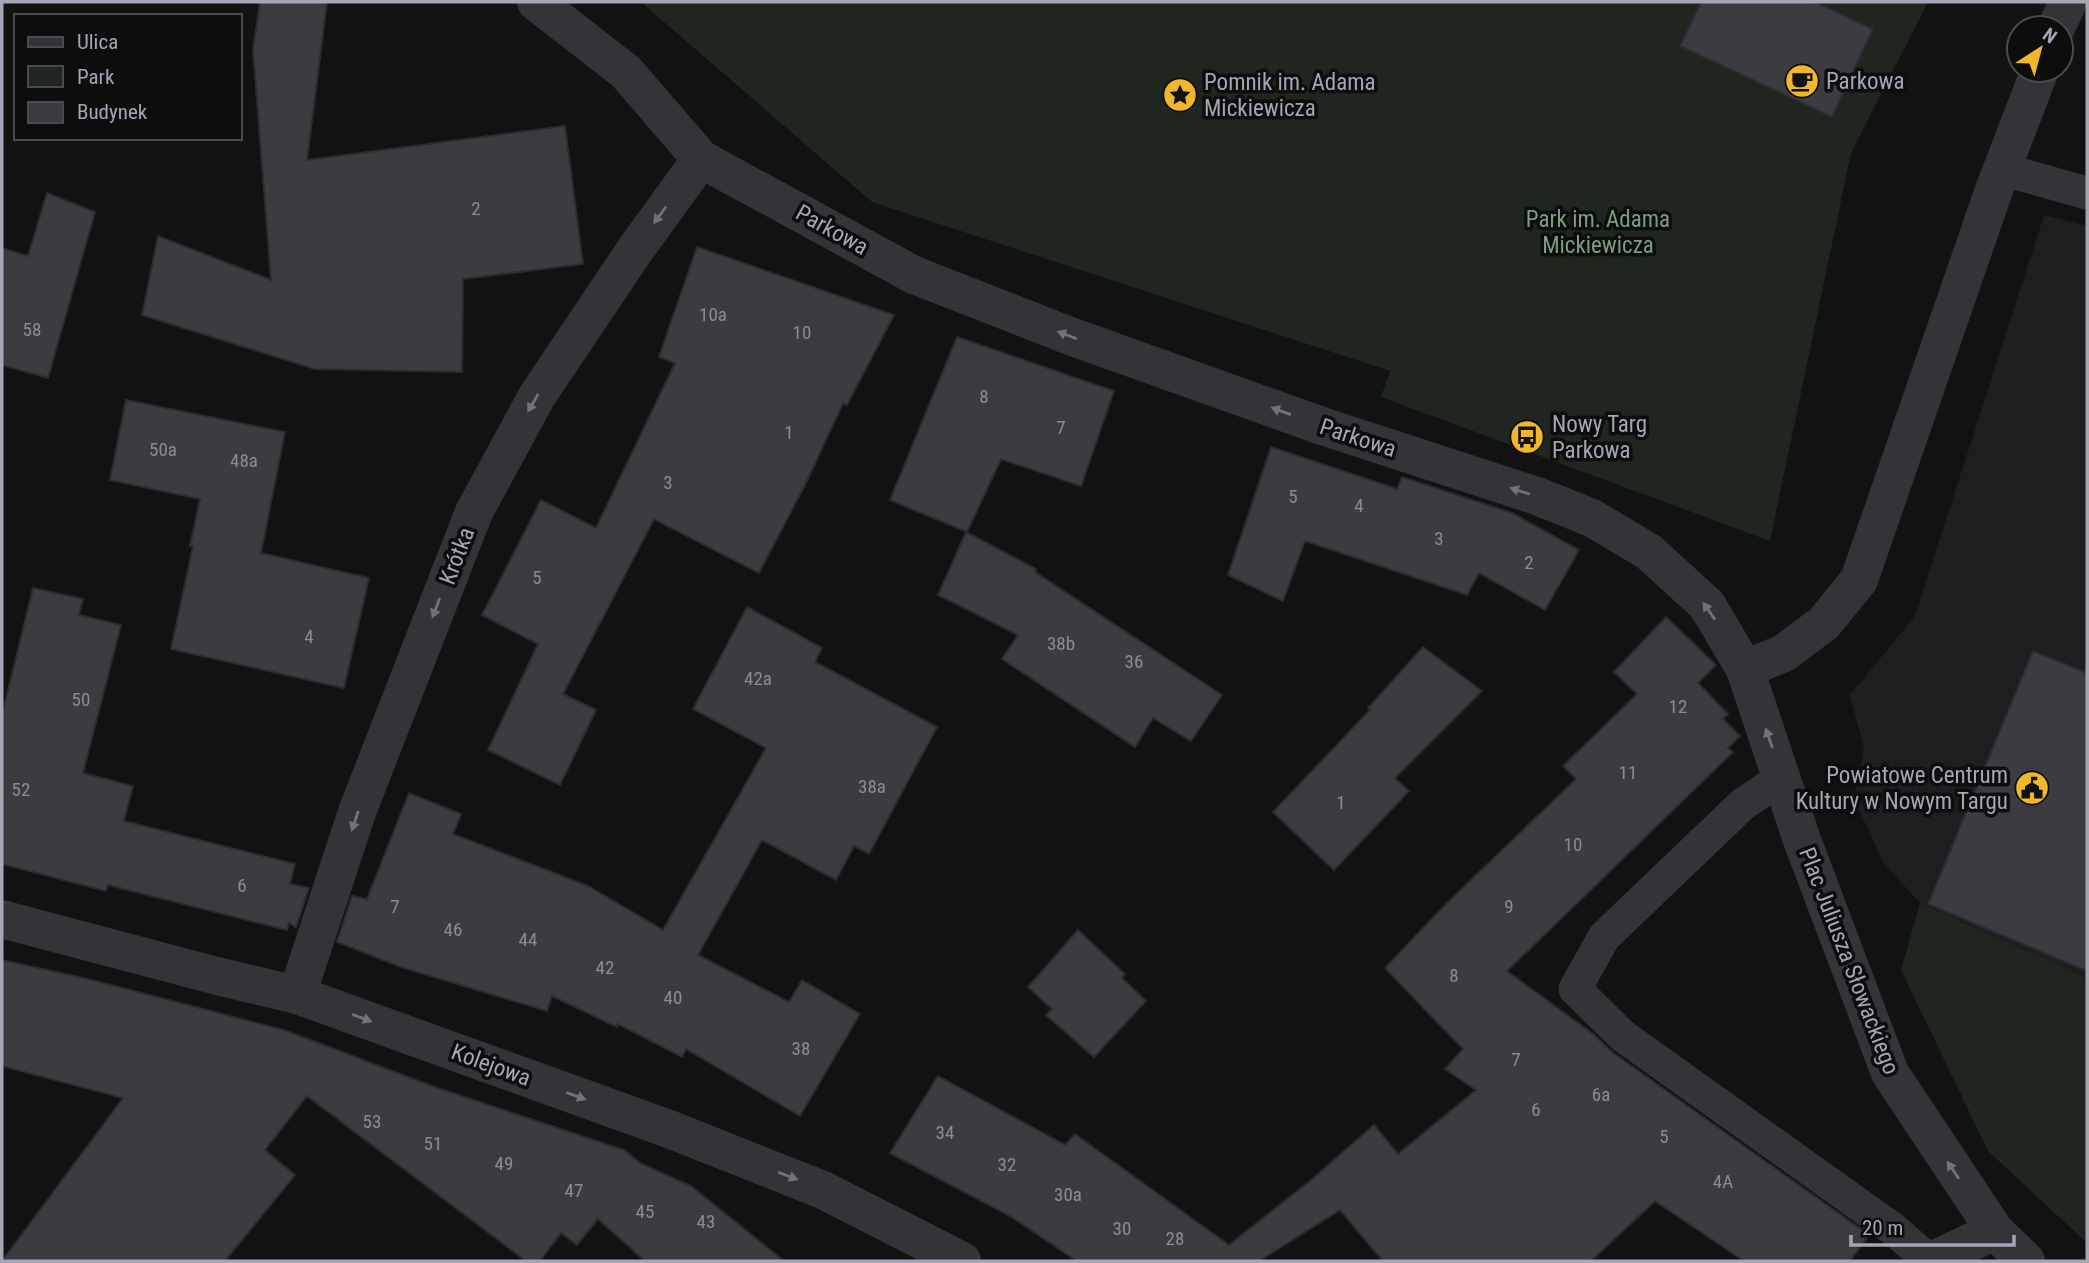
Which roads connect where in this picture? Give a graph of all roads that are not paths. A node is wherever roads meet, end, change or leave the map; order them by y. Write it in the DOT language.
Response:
graph roads {
  1 [pos="536,2"];
  2 [pos="2034,84"];
  3 [pos="701,159"];
  4 [pos="2001,169"];
  5 [pos="2087,193"];
  6 [pos="1745,669"];
  7 [pos="1783,778"];
  8 [pos="2,919"];
  9 [pos="298,995"];
  10 [pos="1995,1231"];
  11 [pos="962,1261"];
  12 [pos="1930,1261"];
  13 [pos="2026,1261"];
  1 -- 3 [label="street, Parkowa"];
  2 -- 4 [label="street"];
  6 -- 3 [label="street, Parkowa, one-way"];
  3 -- 9 [label="street, Krótka, one-way"];
  4 -- 5 [label="lane"];
  4 -- 6 [label="street"];
  7 -- 6 [label="street, Plac Juliusza Słowackiego, one-way"];
  10 -- 7 [label="street, Plac Juliusza Słowackiego, one-way"];
  7 -- 12 [label="lane"];
  8 -- 9 [label="street, Kolejowa"];
  9 -- 11 [label="street, Kolejowa, one-way"];
  10 -- 12 [label="street"];
  10 -- 13 [label="street, Plac Juliusza Słowackiego"];
}
